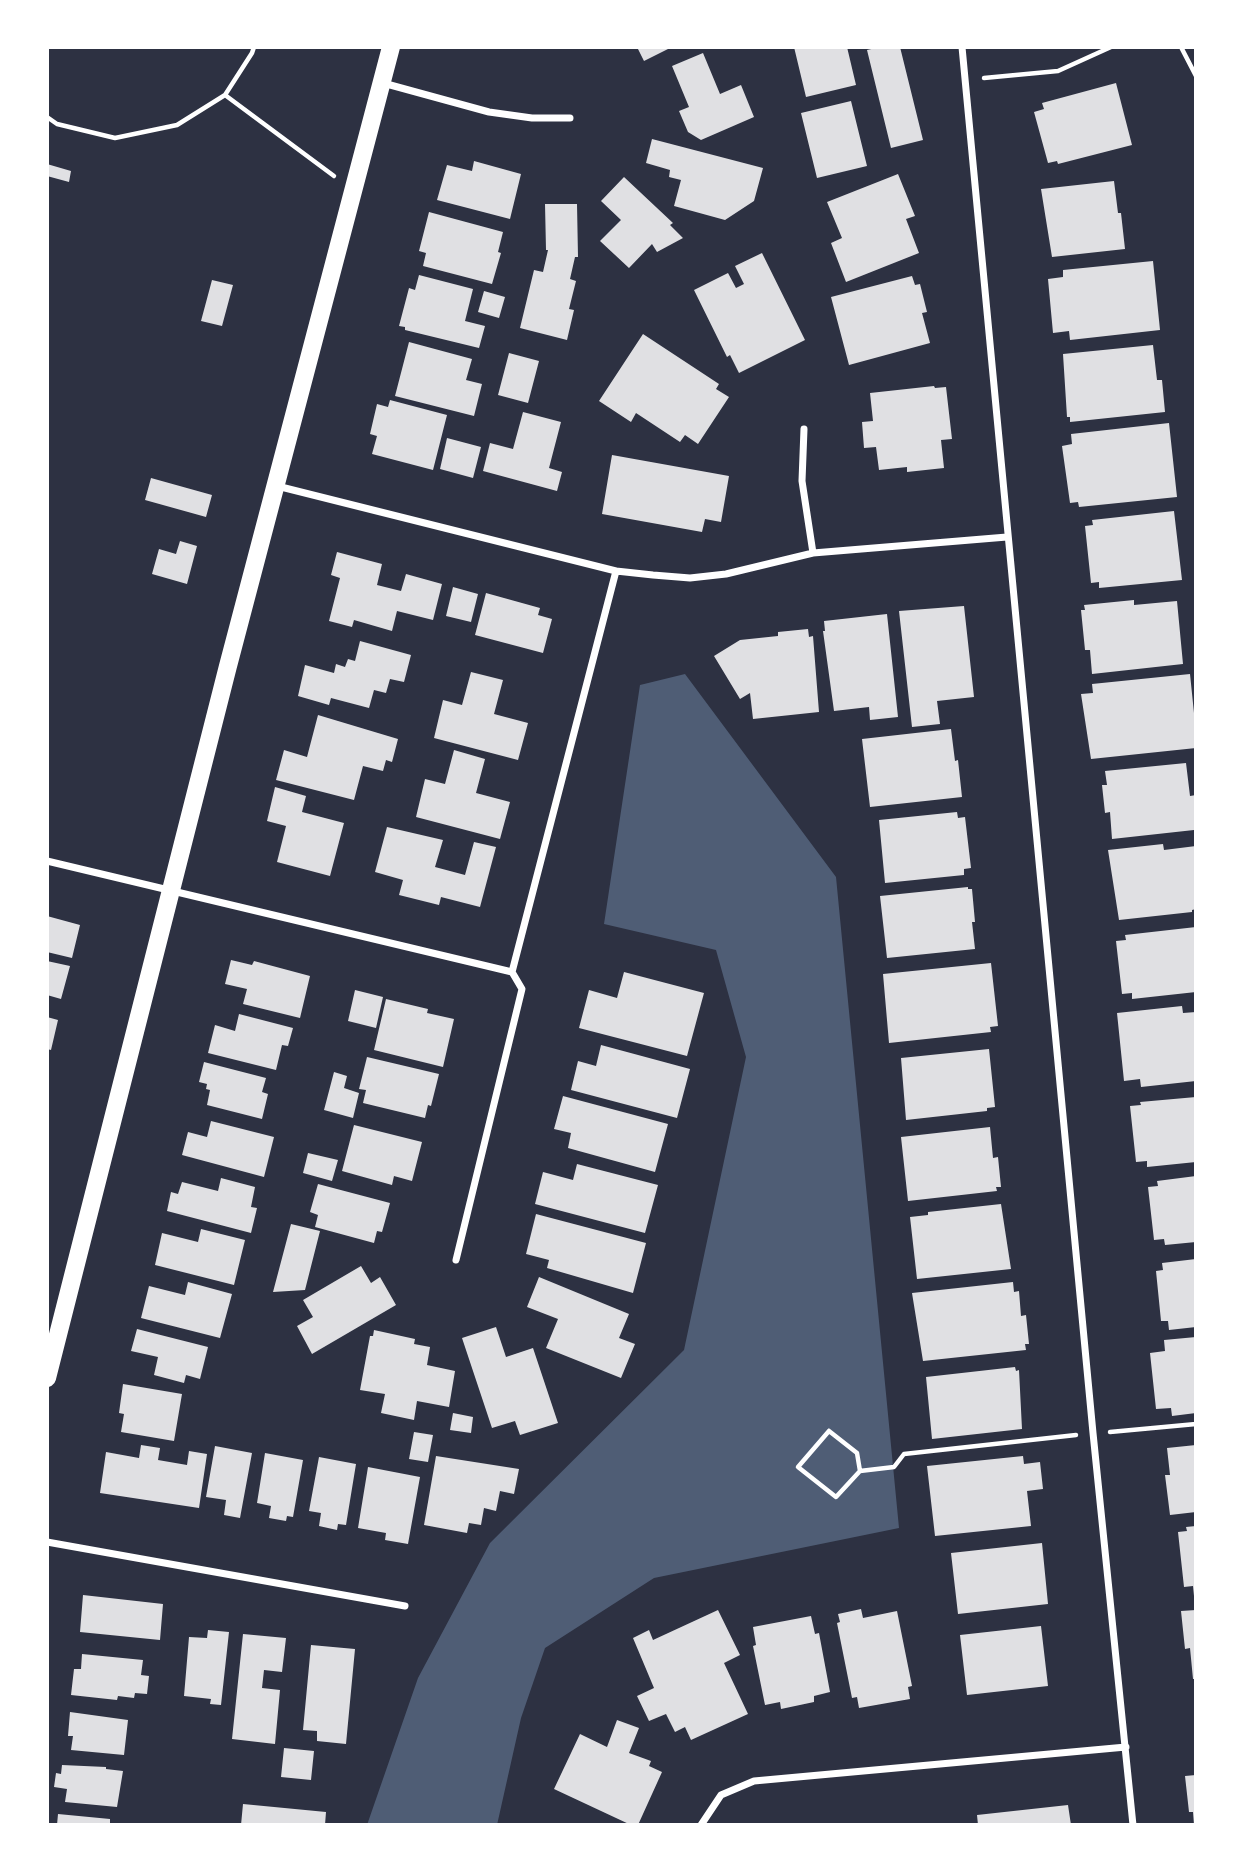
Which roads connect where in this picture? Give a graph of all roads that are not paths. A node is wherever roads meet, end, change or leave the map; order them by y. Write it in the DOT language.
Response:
graph roads {
  1 [pos="391,47"];
  2 [pos="962,47"];
  3 [pos="382,82"];
  4 [pos="570,118"];
  5 [pos="804,429"];
  6 [pos="276,485"];
  7 [pos="1007,537"];
  8 [pos="813,553"];
  9 [pos="616,571"];
  10 [pos="47,861"];
  11 [pos="171,892"];
  12 [pos="512,972"];
  13 [pos="456,1260"];
  14 [pos="47,1378"];
  15 [pos="47,1542"];
  16 [pos="405,1606"];
  17 [pos="1126,1747"];
  18 [pos="701,1825"];
  19 [pos="1133,1825"];
  1 -- 3 [label="main road"];
  2 -- 7 [label="street"];
  3 -- 4 [label="street"];
  3 -- 6 [label="main road"];
  5 -- 8 [label="street"];
  6 -- 9 [label="street"];
  6 -- 11 [label="main road"];
  7 -- 8 [label="street"];
  7 -- 17 [label="street"];
  8 -- 9 [label="street"];
  9 -- 12 [label="street"];
  10 -- 11 [label="street"];
  11 -- 12 [label="street"];
  11 -- 14 [label="main road"];
  12 -- 13 [label="street"];
  15 -- 16 [label="street"];
  17 -- 18 [label="street"];
  17 -- 19 [label="street"];
}
